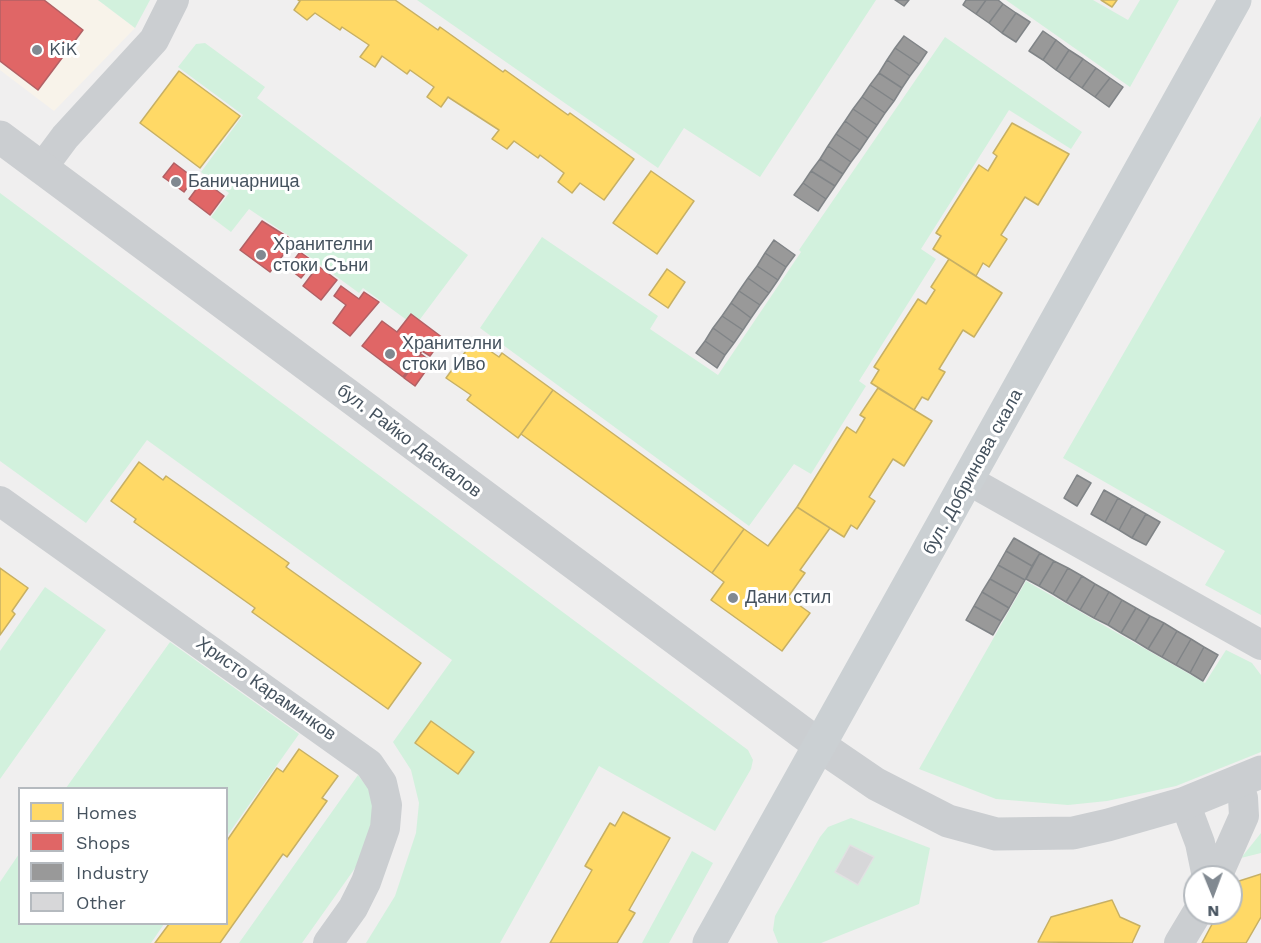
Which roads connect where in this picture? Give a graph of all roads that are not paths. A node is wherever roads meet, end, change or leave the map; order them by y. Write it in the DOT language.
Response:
graph roads {
  1 [pos="174,0"];
  2 [pos="1235,0"];
  3 [pos="0,137"];
  4 [pos="42,168"];
  5 [pos="968,480"];
  6 [pos="0,501"];
  7 [pos="1261,645"];
  8 [pos="819,745"];
  9 [pos="1249,777"];
  10 [pos="1185,802"];
  11 [pos="1205,865"];
  12 [pos="1222,865"];
  13 [pos="1190,925"];
  14 [pos="328,943"];
  15 [pos="709,943"];
  16 [pos="1179,943"];
  1 -- 4 [label="street"];
  2 -- 5 [label="main road, бул. Добринова скала"];
  3 -- 4 [label="street, бул. Райко Даскалов"];
  4 -- 8 [label="street, бул. Райко Даскалов"];
  5 -- 7 [label="street"];
  5 -- 8 [label="main road, бул. Добринова скала"];
  6 -- 14 [label="street, Христо Караминков"];
  8 -- 10 [label="street, бул. Райко Даскалов"];
  8 -- 15 [label="main road, бул. Добринова скала"];
  9 -- 10 [label="street, бул. Райко Даскалов"];
  9 -- 12 [label="street"];
  10 -- 11 [label="street"];
  13 -- 16 [label="street"];
}
